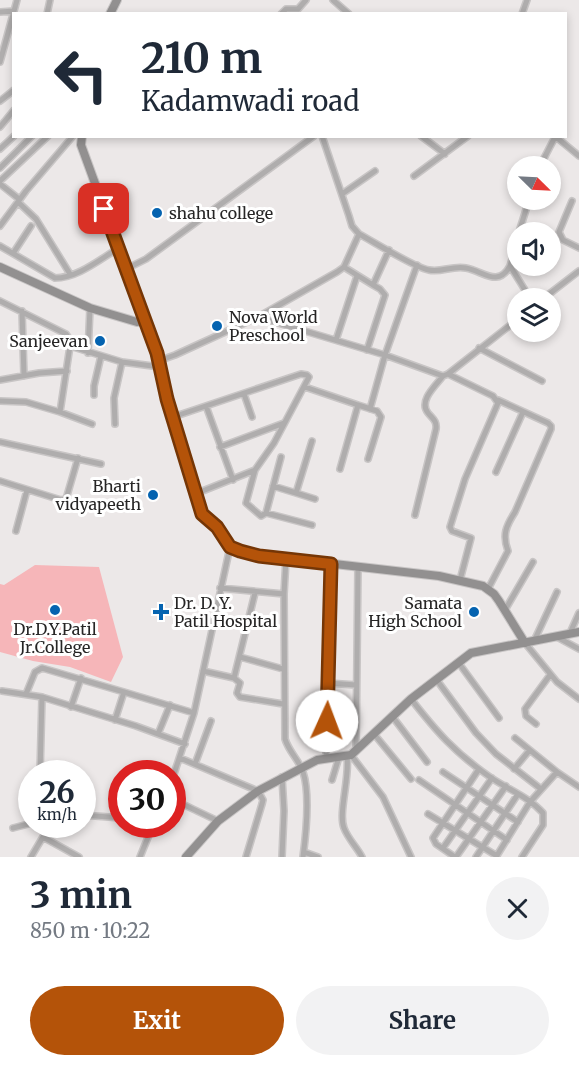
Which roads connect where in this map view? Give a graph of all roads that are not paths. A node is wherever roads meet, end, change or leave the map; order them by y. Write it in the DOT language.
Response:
graph roads {
  1 [pos="17,0"];
  2 [pos="306,0"];
  3 [pos="333,0"];
  4 [pos="14,11"];
  5 [pos="0,12"];
  6 [pos="283,12"];
  7 [pos="347,12"];
  8 [pos="12,18"];
  9 [pos="0,62"];
  10 [pos="12,92"];
  11 [pos="0,101"];
  12 [pos="12,112"];
  13 [pos="0,127"];
  14 [pos="12,138"];
  15 [pos="30,138"];
  16 [pos="46,138"];
  17 [pos="71,138"];
  18 [pos="82,138"];
  19 [pos="311,138"];
  20 [pos="323,138"];
  21 [pos="424,138"];
  22 [pos="467,138"];
  23 [pos="554,138"];
  24 [pos="556,138"];
  25 [pos="0,148"];
  26 [pos="445,154"];
  27 [pos="545,156"];
  28 [pos="579,156"];
  29 [pos="0,168"];
  30 [pos="375,171"];
  31 [pos="414,176"];
  32 [pos="0,183"];
  33 [pos="342,194"];
  34 [pos="18,201"];
  35 [pos="572,201"];
  36 [pos="0,226"];
  37 [pos="31,226"];
  38 [pos="359,234"];
  39 [pos="0,246"];
  40 [pos="118,248"];
  41 [pos="579,248"];
  42 [pos="389,250"];
  43 [pos="14,252"];
  44 [pos="417,265"];
  45 [pos="0,267"];
  46 [pos="344,267"];
  47 [pos="126,269"];
  48 [pos="507,270"];
  49 [pos="579,271"];
  50 [pos="70,274"];
  51 [pos="357,276"];
  52 [pos="373,285"];
  53 [pos="557,288"];
  54 [pos="0,300"];
  55 [pos="90,308"];
  56 [pos="22,311"];
  57 [pos="258,317"];
  58 [pos="144,321"];
  59 [pos="507,327"];
  60 [pos="336,340"];
  61 [pos="70,346"];
  62 [pos="479,348"];
  63 [pos="367,350"];
  64 [pos="88,352"];
  65 [pos="385,355"];
  66 [pos="101,356"];
  67 [pos="122,362"];
  68 [pos="159,364"];
  69 [pos="67,371"];
  70 [pos="446,375"];
  71 [pos="24,376"];
  72 [pos="0,380"];
  73 [pos="542,381"];
  74 [pos="305,387"];
  75 [pos="244,394"];
  76 [pos="94,395"];
  77 [pos="498,400"];
  78 [pos="0,401"];
  79 [pos="358,405"];
  80 [pos="207,406"];
  81 [pos="370,409"];
  82 [pos="60,412"];
  83 [pos="523,412"];
  84 [pos="173,417"];
  85 [pos="252,417"];
  86 [pos="114,423"];
  87 [pos="284,423"];
  88 [pos="92,424"];
  89 [pos="312,441"];
  90 [pos="0,442"];
  91 [pos="220,447"];
  92 [pos="281,457"];
  93 [pos="78,458"];
  94 [pos="369,459"];
  95 [pos="101,464"];
  96 [pos="340,469"];
  97 [pos="255,470"];
  98 [pos="496,471"];
  99 [pos="233,480"];
  100 [pos="0,481"];
  101 [pos="273,486"];
  102 [pos="27,490"];
  103 [pos="297,493"];
  104 [pos="195,494"];
  105 [pos="315,499"];
  106 [pos="266,513"];
  107 [pos="416,515"];
  108 [pos="312,525"];
  109 [pos="16,531"];
  110 [pos="230,547"];
  111 [pos="286,559"];
  112 [pos="533,562"];
  113 [pos="331,564"];
  114 [pos="357,566"];
  115 [pos="460,580"];
  116 [pos="220,588"];
  117 [pos="488,589"];
  118 [pos="255,592"];
  119 [pos="557,592"];
  120 [pos="284,594"];
  121 [pos="505,609"];
  122 [pos="579,613"];
  123 [pos="579,632"];
  124 [pos="570,633"];
  125 [pos="554,636"];
  126 [pos="529,642"];
  127 [pos="579,649"];
  128 [pos="240,657"];
  129 [pos="458,662"];
  130 [pos="283,669"];
  131 [pos="203,671"];
  132 [pos="550,675"];
  133 [pos="81,678"];
  134 [pos="234,678"];
  135 [pos="436,679"];
  136 [pos="328,683"];
  137 [pos="356,685"];
  138 [pos="2,691"];
  139 [pos="124,692"];
  140 [pos="26,694"];
  141 [pos="42,697"];
  142 [pos="411,699"];
  143 [pos="579,699"];
  144 [pos="283,704"];
  145 [pos="170,705"];
  146 [pos="71,707"];
  147 [pos="194,713"];
  148 [pos="392,716"];
  149 [pos="499,718"];
  150 [pos="115,720"];
  151 [pos="211,721"];
  152 [pos="536,724"];
  153 [pos="159,734"];
  154 [pos="374,734"];
  155 [pos="515,738"];
  156 [pos="185,744"];
  157 [pos="530,751"];
  158 [pos="348,755"];
  159 [pos="180,758"];
  160 [pos="326,758"];
  161 [pos="40,760"];
  162 [pos="427,762"];
  163 [pos="195,764"];
  164 [pos="302,767"];
  165 [pos="479,769"];
  166 [pos="514,769"];
  167 [pos="443,772"];
  168 [pos="557,772"];
  169 [pos="282,777"];
  170 [pos="492,778"];
  171 [pos="411,779"];
  172 [pos="332,780"];
  173 [pos="419,780"];
  174 [pos="506,786"];
  175 [pos="579,787"];
  176 [pos="466,789"];
  177 [pos="541,789"];
  178 [pos="258,791"];
  179 [pos="518,794"];
  180 [pos="479,797"];
  181 [pos="530,801"];
  182 [pos="455,805"];
  183 [pos="492,805"];
  184 [pos="186,806"];
  185 [pos="428,814"];
  186 [pos="468,814"];
  187 [pos="504,814"];
  188 [pos="218,821"];
  189 [pos="518,822"];
  190 [pos="442,823"];
  191 [pos="481,823"];
  192 [pos="18,827"];
  193 [pos="13,828"];
  194 [pos="455,831"];
  195 [pos="493,831"];
  196 [pos="42,838"];
  197 [pos="45,838"];
  198 [pos="149,838"];
  199 [pos="469,839"];
  200 [pos="507,840"];
  201 [pos="482,847"];
  202 [pos="443,848"];
  203 [pos="303,854"];
  204 [pos="143,856"];
  205 [pos="410,856"];
  206 [pos="496,856"];
  207 [pos="31,857"];
  208 [pos="79,857"];
  209 [pos="186,857"];
  210 [pos="246,857"];
  211 [pos="282,857"];
  212 [pos="318,857"];
  213 [pos="362,857"];
  214 [pos="456,857"];
  215 [pos="476,857"];
  216 [pos="522,857"];
  1 -- 4 [label="street"];
  2 -- 6 [label="street"];
  3 -- 7 [label="street"];
  4 -- 5 [label="street"];
  8 -- 9 [label="street"];
  10 -- 11 [label="street"];
  12 -- 13 [label="street"];
  14 -- 25 [label="street"];
  15 -- 29 [label="street"];
  16 -- 32 [label="street"];
  17 -- 34 [label="street"];
  18 -- 40 [label="street"];
  19 -- 47 [label="street"];
  20 -- 33 [label="street"];
  21 -- 26 [label="street"];
  22 -- 26 [label="street"];
  23 -- 27 [label="street"];
  24 -- 28 [label="street"];
  26 -- 31 [label="street"];
  30 -- 33 [label="street"];
  32 -- 34 [label="street"];
  33 -- 38 [label="street"];
  34 -- 36 [label="street"];
  34 -- 50 [label="street"];
  35 -- 41 [label="street"];
  37 -- 43 [label="street"];
  38 -- 42 [label="street"];
  38 -- 46 [label="street"];
  39 -- 43 [label="street"];
  40 -- 47 [label="street"];
  40 -- 50 [label="street"];
  42 -- 44 [label="street"];
  42 -- 52 [label="street"];
  43 -- 50 [label="street"];
  44 -- 48 [label="street"];
  44 -- 65 [label="street"];
  45 -- 55 [label="street"];
  46 -- 51 [label="street"];
  46 -- 57 [label="street"];
  47 -- 58 [label="street"];
  49 -- 53 [label="street"];
  51 -- 52 [label="street"];
  51 -- 60 [label="street"];
  52 -- 63 [label="street"];
  54 -- 56 [label="street"];
  55 -- 58 [label="street"];
  55 -- 64 [label="street"];
  56 -- 61 [label="street"];
  56 -- 71 [label="street"];
  57 -- 60 [label="street"];
  57 -- 68 [label="street"];
  58 -- 68 [label="street"];
  59 -- 62 [label="street"];
  60 -- 63 [label="street"];
  61 -- 64 [label="street"];
  61 -- 69 [label="street"];
  62 -- 70 [label="street"];
  62 -- 73 [label="street"];
  63 -- 65 [label="street"];
  64 -- 66 [label="street"];
  65 -- 70 [label="street"];
  65 -- 81 [label="street"];
  66 -- 67 [label="street"];
  66 -- 76 [label="street"];
  67 -- 68 [label="street"];
  67 -- 86 [label="street"];
  68 -- 84 [label="street"];
  69 -- 71 [label="street"];
  69 -- 82 [label="street"];
  70 -- 77 [label="street"];
  70 -- 107 [label="street"];
  71 -- 72 [label="street"];
  74 -- 75 [label="street"];
  74 -- 79 [label="street"];
  74 -- 87 [label="street"];
  75 -- 80 [label="street"];
  75 -- 85 [label="street"];
  77 -- 83 [label="street"];
  77 -- 115 [label="street"];
  78 -- 82 [label="street"];
  79 -- 81 [label="street"];
  79 -- 96 [label="street"];
  80 -- 84 [label="street"];
  80 -- 91 [label="street"];
  81 -- 94 [label="street"];
  82 -- 88 [label="street"];
  83 -- 98 [label="street"];
  83 -- 117 [label="street"];
  84 -- 104 [label="street"];
  87 -- 91 [label="street"];
  87 -- 97 [label="street"];
  89 -- 103 [label="street"];
  90 -- 93 [label="street"];
  91 -- 99 [label="street"];
  92 -- 101 [label="street"];
  93 -- 95 [label="street"];
  93 -- 102 [label="street"];
  97 -- 99 [label="street"];
  97 -- 106 [label="street"];
  99 -- 104 [label="street"];
  100 -- 102 [label="street"];
  101 -- 103 [label="street"];
  101 -- 106 [label="street"];
  102 -- 109 [label="street"];
  103 -- 105 [label="street"];
  104 -- 110 [label="street"];
  106 -- 108 [label="street"];
  110 -- 111 [label="street"];
  110 -- 116 [label="street"];
  111 -- 113 [label="street"];
  111 -- 120 [label="street"];
  112 -- 121 [label="street"];
  113 -- 114 [label="street"];
  113 -- 136 [label="street"];
  114 -- 115 [label="street"];
  114 -- 137 [label="street"];
  115 -- 117 [label="street"];
  116 -- 118 [label="street"];
  116 -- 131 [label="street"];
  117 -- 121 [label="street"];
  118 -- 120 [label="street"];
  118 -- 128 [label="street"];
  119 -- 126 [label="street"];
  120 -- 130 [label="street"];
  121 -- 126 [label="street"];
  122 -- 124 [label="street"];
  123 -- 124 [label="street"];
  124 -- 125 [label="street"];
  125 -- 126 [label="street"];
  125 -- 127 [label="street"];
  126 -- 129 [label="street"];
  126 -- 132 [label="street"];
  128 -- 130 [label="street"];
  128 -- 134 [label="street"];
  129 -- 135 [label="street"];
  129 -- 149 [label="street"];
  130 -- 144 [label="street"];
  131 -- 134 [label="street"];
  131 -- 147 [label="street"];
  132 -- 143 [label="street"];
  132 -- 152 [label="street"];
  133 -- 139 [label="street"];
  133 -- 140 [label="street"];
  133 -- 146 [label="street"];
  134 -- 144 [label="street"];
  135 -- 142 [label="street"];
  135 -- 166 [label="street"];
  136 -- 137 [label="street"];
  136 -- 160 [label="street"];
  137 -- 158 [label="street"];
  138 -- 140 [label="street"];
  139 -- 145 [label="street"];
  139 -- 150 [label="street"];
  140 -- 141 [label="street"];
  141 -- 146 [label="street"];
  141 -- 161 [label="street"];
  142 -- 148 [label="street"];
  142 -- 165 [label="street"];
  144 -- 164 [label="street"];
  145 -- 147 [label="street"];
  145 -- 153 [label="street"];
  146 -- 150 [label="street"];
  147 -- 156 [label="street"];
  148 -- 154 [label="street"];
  148 -- 162 [label="street"];
  150 -- 153 [label="street"];
  151 -- 163 [label="street"];
  153 -- 156 [label="street"];
  154 -- 158 [label="street"];
  154 -- 171 [label="street"];
  155 -- 157 [label="street"];
  156 -- 159 [label="street"];
  157 -- 166 [label="street"];
  157 -- 168 [label="street"];
  158 -- 160 [label="street"];
  158 -- 172 [label="street"];
  158 -- 205 [label="street"];
  158 -- 213 [label="street"];
  159 -- 163 [label="street"];
  160 -- 164 [label="street"];
  163 -- 178 [label="street"];
  164 -- 169 [label="street"];
  164 -- 203 [label="street"];
  165 -- 170 [label="street"];
  165 -- 176 [label="street"];
  166 -- 177 [label="street"];
  167 -- 176 [label="street"];
  168 -- 175 [label="street"];
  168 -- 177 [label="street"];
  169 -- 178 [label="street"];
  169 -- 211 [label="street"];
  170 -- 174 [label="street"];
  170 -- 180 [label="street"];
  173 -- 182 [label="street"];
  174 -- 179 [label="street"];
  174 -- 183 [label="street"];
  176 -- 180 [label="street"];
  176 -- 182 [label="street"];
  177 -- 181 [label="street"];
  178 -- 188 [label="street"];
  178 -- 210 [label="street"];
  179 -- 181 [label="street"];
  179 -- 187 [label="street"];
  180 -- 183 [label="street"];
  180 -- 186 [label="street"];
  181 -- 189 [label="street"];
  181 -- 216 [label="street"];
  182 -- 186 [label="street"];
  182 -- 190 [label="street"];
  183 -- 187 [label="street"];
  183 -- 191 [label="street"];
  184 -- 188 [label="street"];
  185 -- 190 [label="street"];
  186 -- 191 [label="street"];
  186 -- 194 [label="street"];
  187 -- 189 [label="street"];
  187 -- 195 [label="street"];
  188 -- 209 [label="street"];
  189 -- 200 [label="street"];
  190 -- 194 [label="street"];
  190 -- 202 [label="street"];
  191 -- 195 [label="street"];
  191 -- 199 [label="street"];
  192 -- 193 [label="street"];
  194 -- 199 [label="street"];
  194 -- 202 [label="street"];
  195 -- 200 [label="street"];
  195 -- 201 [label="street"];
  196 -- 207 [label="street"];
  197 -- 208 [label="street"];
  198 -- 204 [label="street"];
  199 -- 201 [label="street"];
  199 -- 214 [label="street"];
  200 -- 206 [label="street"];
  201 -- 206 [label="street"];
  201 -- 215 [label="street"];
  202 -- 214 [label="street"];
  203 -- 212 [label="street"];
}
